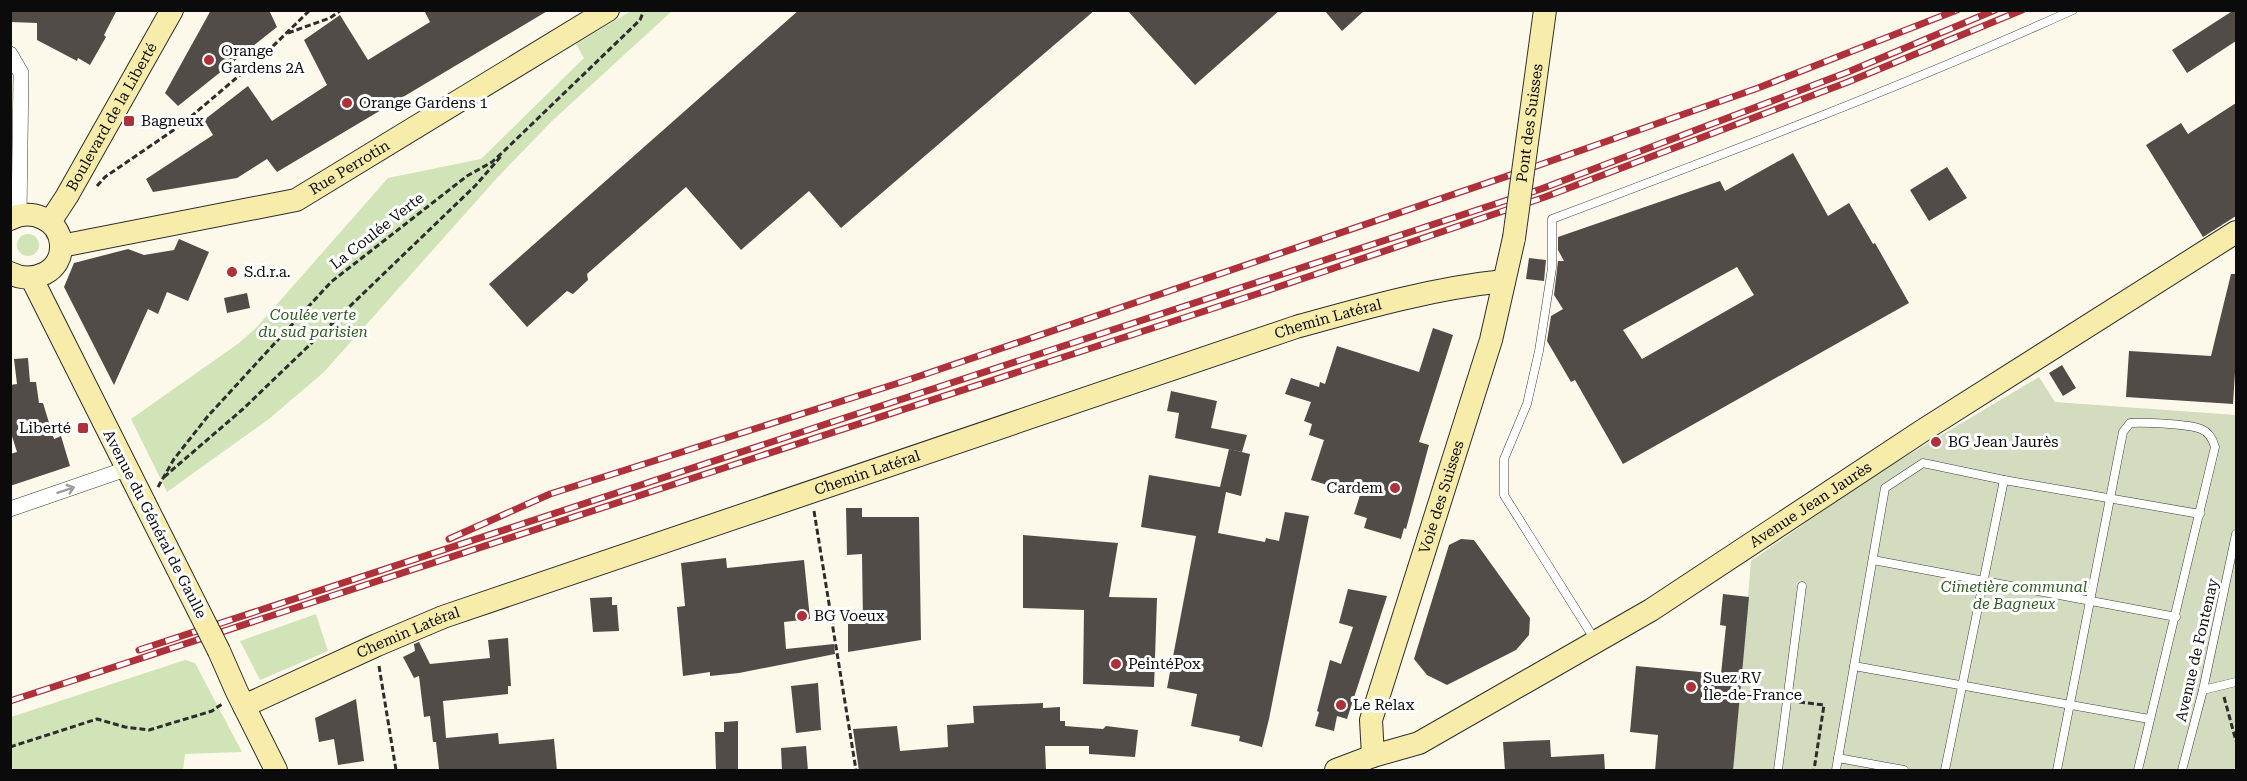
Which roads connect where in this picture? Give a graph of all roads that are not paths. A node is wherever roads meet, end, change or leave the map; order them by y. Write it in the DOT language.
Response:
graph roads {
  1 [pos="172,10"];
  2 [pos="608,10"];
  3 [pos="1545,10"];
  4 [pos="2073,10"];
  5 [pos="10,54"];
  6 [pos="15,217"];
  7 [pos="50,222"];
  8 [pos="2236,232"];
  9 [pos="1514,238"];
  10 [pos="61,246"];
  11 [pos="21,276"];
  12 [pos="1504,281"];
  13 [pos="126,469"];
  14 [pos="2004,480"];
  15 [pos="2109,499"];
  16 [pos="10,509"];
  17 [pos="2200,514"];
  18 [pos="2236,534"];
  19 [pos="1873,560"];
  20 [pos="1984,581"];
  21 [pos="1802,586"];
  22 [pos="2089,601"];
  23 [pos="2176,617"];
  24 [pos="1596,641"];
  25 [pos="1854,666"];
  26 [pos="2236,682"];
  27 [pos="1962,686"];
  28 [pos="2203,690"];
  29 [pos="233,705"];
  30 [pos="2070,705"];
  31 [pos="2149,720"];
  32 [pos="1373,756"];
  33 [pos="1838,758"];
  34 [pos="276,771"];
  35 [pos="1336,771"];
  36 [pos="1778,771"];
  37 [pos="1836,771"];
  38 [pos="1904,771"];
  39 [pos="1945,771"];
  40 [pos="2057,771"];
  41 [pos="2138,771"];
  42 [pos="2182,771"];
  1 -- 7 [label="street, Boulevard de la Liberté"];
  2 -- 10 [label="street, Rue Perrotin"];
  3 -- 9 [label="street, Pont des Suisses, bridge"];
  4 -- 24 [label="lane"];
  5 -- 6 [label="street"];
  6 -- 7 [label="street"];
  7 -- 10 [label="street"];
  8 -- 24 [label="street, Avenue Jean Jaurès"];
  9 -- 12 [label="street, Voie des Suisses"];
  10 -- 11 [label="street"];
  11 -- 13 [label="street, Avenue du Général de Gaulle"];
  12 -- 29 [label="street, Chemin Latéral"];
  12 -- 32 [label="street, Voie des Suisses"];
  16 -- 13 [label="street, one-way"];
  13 -- 29 [label="street, Avenue du Général de Gaulle, bridge"];
  14 -- 15 [label="lane"];
  14 -- 19 [label="lane"];
  14 -- 20 [label="lane"];
  15 -- 17 [label="lane"];
  15 -- 17 [label="lane"];
  15 -- 22 [label="lane"];
  17 -- 23 [label="lane"];
  18 -- 28 [label="lane, Avenue de Fontenay"];
  19 -- 20 [label="lane"];
  19 -- 25 [label="lane"];
  20 -- 22 [label="lane"];
  20 -- 27 [label="lane"];
  21 -- 36 [label="lane"];
  22 -- 23 [label="lane"];
  22 -- 30 [label="lane"];
  23 -- 31 [label="lane"];
  24 -- 32 [label="street, Avenue Jean Jaurès"];
  25 -- 27 [label="lane"];
  25 -- 33 [label="lane"];
  26 -- 28 [label="lane"];
  27 -- 30 [label="lane"];
  27 -- 39 [label="lane"];
  28 -- 42 [label="lane, Avenue de Fontenay"];
  29 -- 34 [label="street, Avenue du Général de Gaulle"];
  30 -- 31 [label="lane"];
  30 -- 40 [label="lane"];
  31 -- 41 [label="lane"];
  32 -- 35 [label="street, Avenue Jean Jaurès"];
  33 -- 37 [label="lane"];
  33 -- 38 [label="lane"];
}
